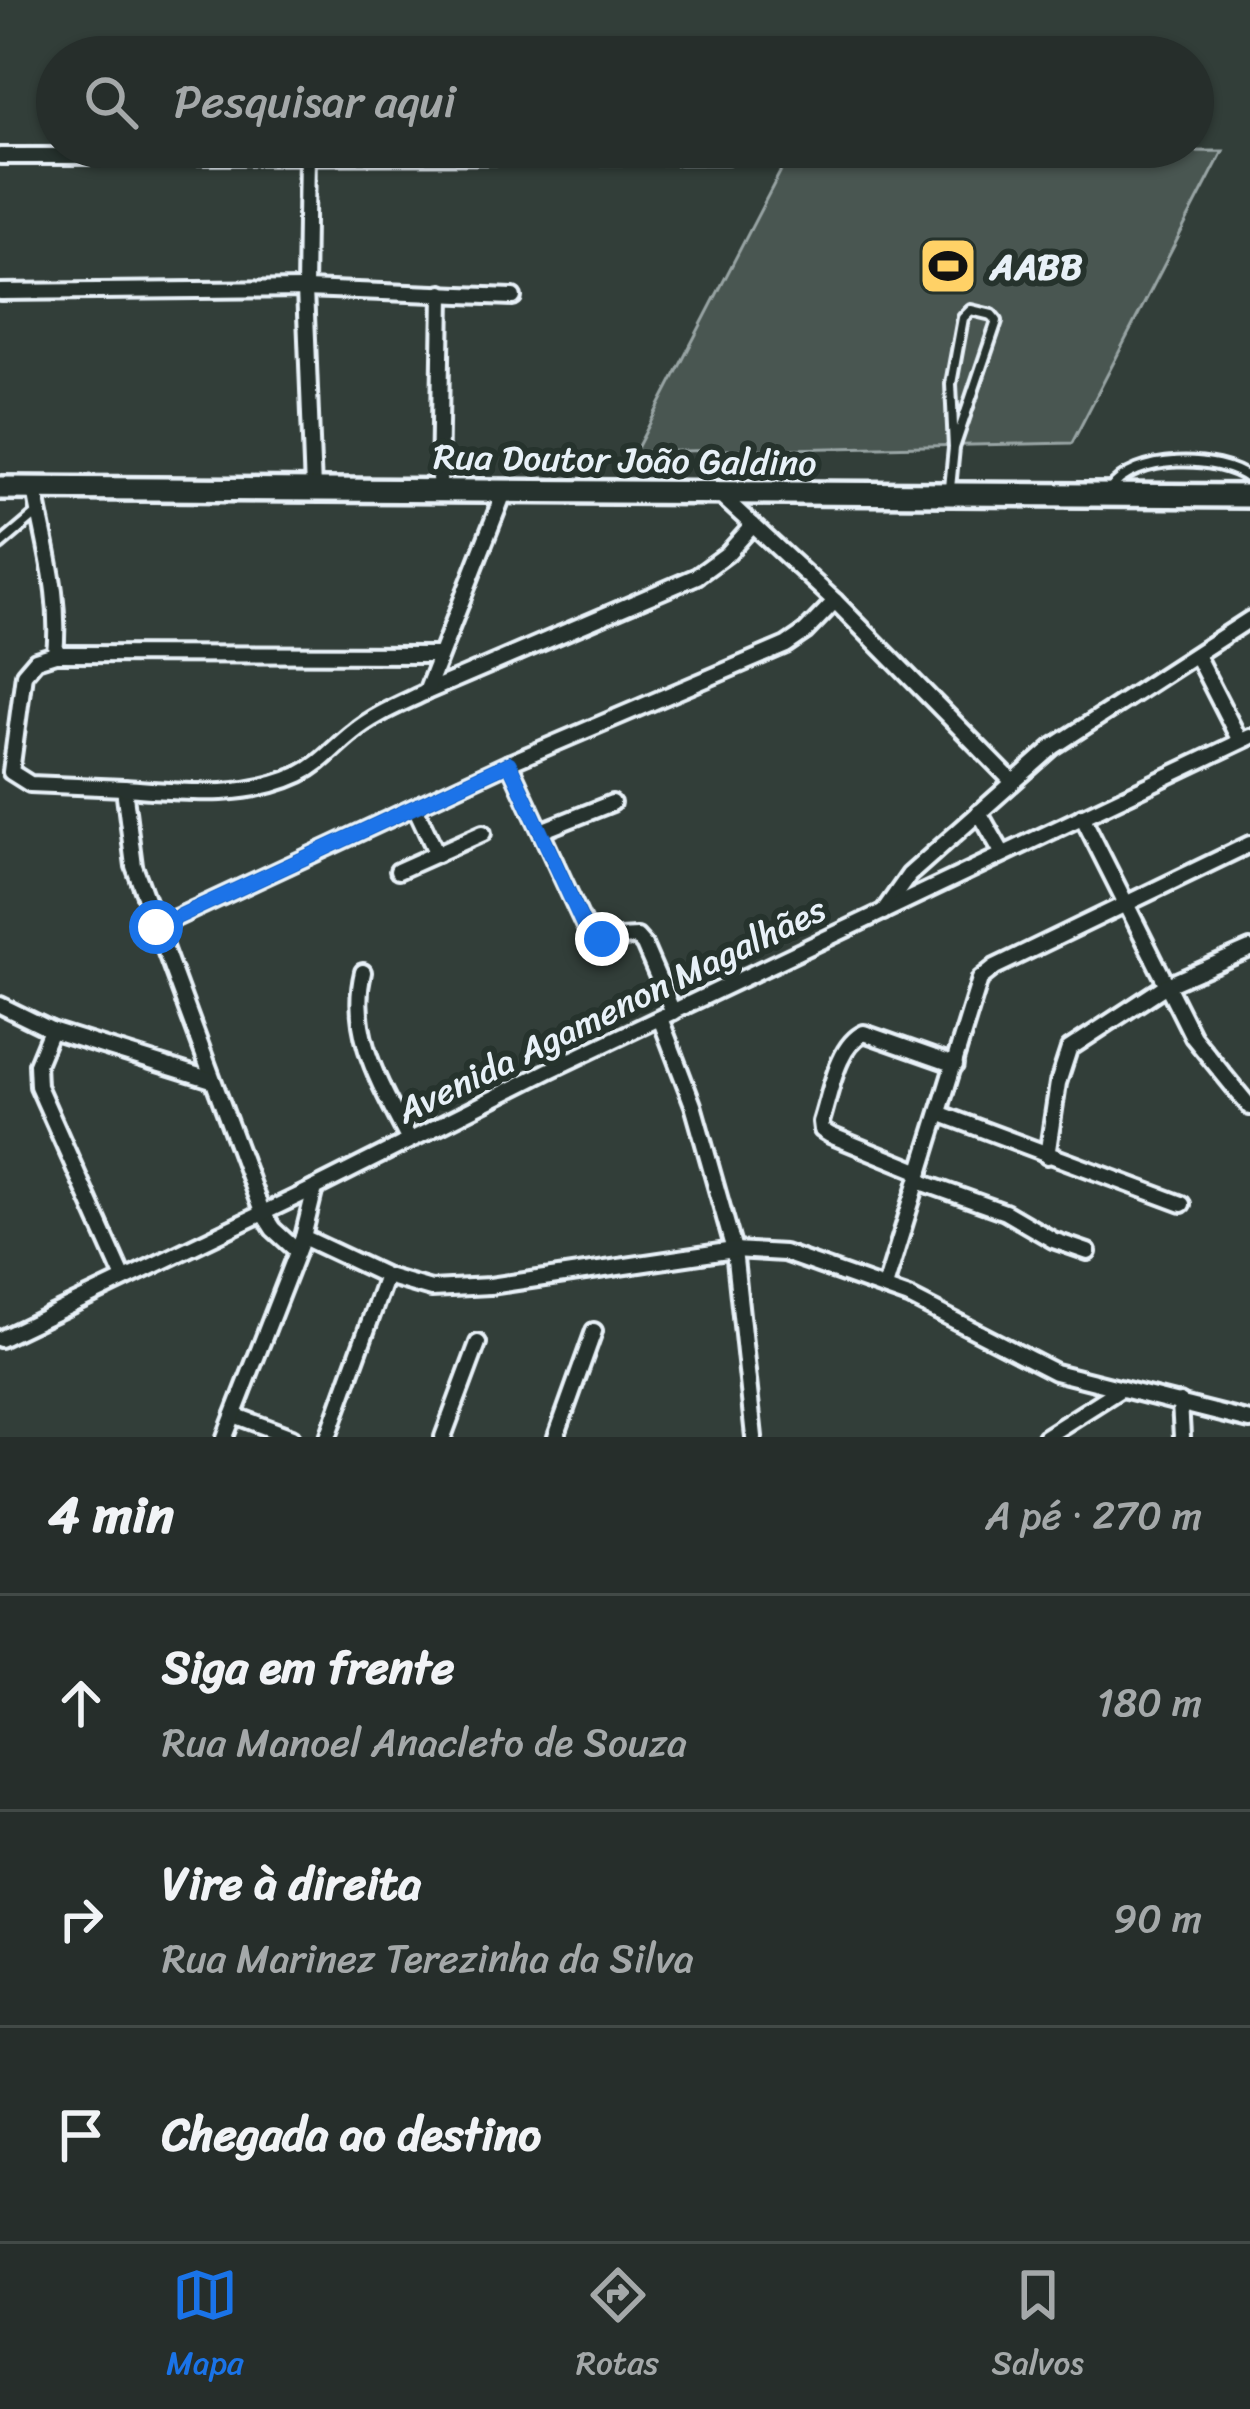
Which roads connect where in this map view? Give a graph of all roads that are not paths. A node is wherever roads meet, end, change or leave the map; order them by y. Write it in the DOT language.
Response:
graph roads {
  1 [pos="0,156"];
  2 [pos="36,156"];
  3 [pos="307,168"];
  4 [pos="305,289"];
  5 [pos="0,292"];
  6 [pos="442,293"];
  7 [pos="513,297"];
  8 [pos="954,448"];
  9 [pos="1250,479"];
  10 [pos="3,489"];
  11 [pos="313,490"];
  12 [pos="440,490"];
  13 [pos="505,490"];
  14 [pos="715,490"];
  15 [pos="1106,496"];
  16 [pos="1250,496"];
  17 [pos="949,497"];
  18 [pos="37,501"];
  19 [pos="753,525"];
  20 [pos="0,545"];
  21 [pos="836,602"];
  22 [pos="1250,619"];
  23 [pos="55,654"];
  24 [pos="440,655"];
  25 [pos="1196,655"];
  26 [pos="426,692"];
  27 [pos="1245,739"];
  28 [pos="509,763"];
  29 [pos="1012,781"];
  30 [pos="124,788"];
  31 [pos="612,802"];
  32 [pos="415,807"];
  33 [pos="979,812"];
  34 [pos="1082,816"];
  35 [pos="542,831"];
  36 [pos="483,833"];
  37 [pos="1250,844"];
  38 [pos="437,854"];
  39 [pos="1003,854"];
  40 [pos="398,871"];
  41 [pos="1123,902"];
  42 [pos="883,912"];
  43 [pos="156,927"];
  44 [pos="1250,950"];
  45 [pos="363,972"];
  46 [pos="1165,986"];
  47 [pos="0,1005"];
  48 [pos="666,1015"];
  49 [pos="51,1030"];
  50 [pos="955,1065"];
  51 [pos="212,1079"];
  52 [pos="1250,1106"];
  53 [pos="941,1114"];
  54 [pos="408,1139"];
  55 [pos="1047,1156"];
  56 [pos="920,1177"];
  57 [pos="315,1188"];
  58 [pos="1182,1204"];
  59 [pos="262,1212"];
  60 [pos="300,1244"];
  61 [pos="734,1250"];
  62 [pos="1088,1252"];
  63 [pos="386,1276"];
  64 [pos="124,1279"];
  65 [pos="885,1287"];
  66 [pos="594,1331"];
  67 [pos="0,1339"];
  68 [pos="478,1343"];
  69 [pos="1120,1390"];
  70 [pos="1180,1402"];
  71 [pos="234,1415"];
  72 [pos="1250,1421"];
  73 [pos="225,1437"];
  74 [pos="292,1437"];
  75 [pos="328,1437"];
  76 [pos="443,1437"];
  77 [pos="556,1437"];
  78 [pos="754,1437"];
  79 [pos="1045,1437"];
  80 [pos="1182,1437"];
  1 -- 2 [label="street"];
  3 -- 4 [label="street"];
  4 -- 5 [label="street"];
  4 -- 6 [label="street"];
  4 -- 11 [label="street"];
  6 -- 7 [label="street"];
  6 -- 12 [label="street"];
  8 -- 8 [label="lane"];
  8 -- 17 [label="lane"];
  9 -- 15 [label="lane"];
  10 -- 18 [label="main road, Rua Doutor João Galdino"];
  11 -- 12 [label="main road, Rua Doutor João Galdino"];
  11 -- 18 [label="main road, Rua Doutor João Galdino"];
  12 -- 13 [label="main road, Rua Doutor João Galdino"];
  13 -- 14 [label="main road, Rua Doutor João Galdino"];
  13 -- 24 [label="street"];
  14 -- 17 [label="main road, Rua Doutor João Galdino"];
  14 -- 19 [label="street"];
  15 -- 16 [label="main road, Rua Doutor João Galdino"];
  15 -- 17 [label="main road, Rua Doutor João Galdino"];
  18 -- 20 [label="lane"];
  18 -- 23 [label="street"];
  19 -- 21 [label="street"];
  19 -- 26 [label="street"];
  21 -- 28 [label="street"];
  21 -- 29 [label="street"];
  22 -- 25 [label="street"];
  23 -- 24 [label="street"];
  23 -- 30 [label="street"];
  24 -- 26 [label="street"];
  25 -- 27 [label="street"];
  25 -- 29 [label="street"];
  26 -- 30 [label="street"];
  27 -- 34 [label="street, Avenida Agamenon Magalhães"];
  28 -- 32 [label="street"];
  28 -- 35 [label="street"];
  29 -- 33 [label="street"];
  30 -- 43 [label="street"];
  31 -- 35 [label="street"];
  32 -- 38 [label="street"];
  32 -- 43 [label="street"];
  33 -- 39 [label="street"];
  33 -- 42 [label="street"];
  34 -- 39 [label="street, Avenida Agamenon Magalhães"];
  34 -- 41 [label="street"];
  35 -- 48 [label="street"];
  36 -- 38 [label="street"];
  37 -- 41 [label="street"];
  38 -- 40 [label="street"];
  39 -- 42 [label="street, Avenida Agamenon Magalhães"];
  41 -- 46 [label="street"];
  41 -- 50 [label="street"];
  42 -- 48 [label="street, Avenida Agamenon Magalhães"];
  43 -- 51 [label="street"];
  44 -- 46 [label="street"];
  45 -- 54 [label="street"];
  46 -- 52 [label="street"];
  46 -- 55 [label="street"];
  47 -- 49 [label="street"];
  48 -- 54 [label="street, Avenida Agamenon Magalhães"];
  48 -- 61 [label="street"];
  49 -- 51 [label="street"];
  49 -- 64 [label="street"];
  50 -- 53 [label="street"];
  50 -- 56 [label="street"];
  51 -- 59 [label="street"];
  53 -- 55 [label="street"];
  53 -- 56 [label="street"];
  54 -- 57 [label="street, Avenida Agamenon Magalhães"];
  55 -- 58 [label="street"];
  56 -- 62 [label="street"];
  56 -- 65 [label="street"];
  57 -- 59 [label="street, Avenida Agamenon Magalhães"];
  57 -- 60 [label="street"];
  59 -- 60 [label="street"];
  59 -- 64 [label="street, Avenida Agamenon Magalhães"];
  60 -- 63 [label="street"];
  60 -- 71 [label="street"];
  61 -- 63 [label="street"];
  61 -- 65 [label="street"];
  61 -- 78 [label="street"];
  63 -- 75 [label="street"];
  64 -- 67 [label="street, Avenida Agamenon Magalhães"];
  65 -- 69 [label="street"];
  66 -- 77 [label="street"];
  68 -- 76 [label="street"];
  69 -- 70 [label="street"];
  69 -- 79 [label="street"];
  70 -- 72 [label="street"];
  70 -- 80 [label="street"];
  71 -- 73 [label="street"];
  71 -- 74 [label="street"];
}
